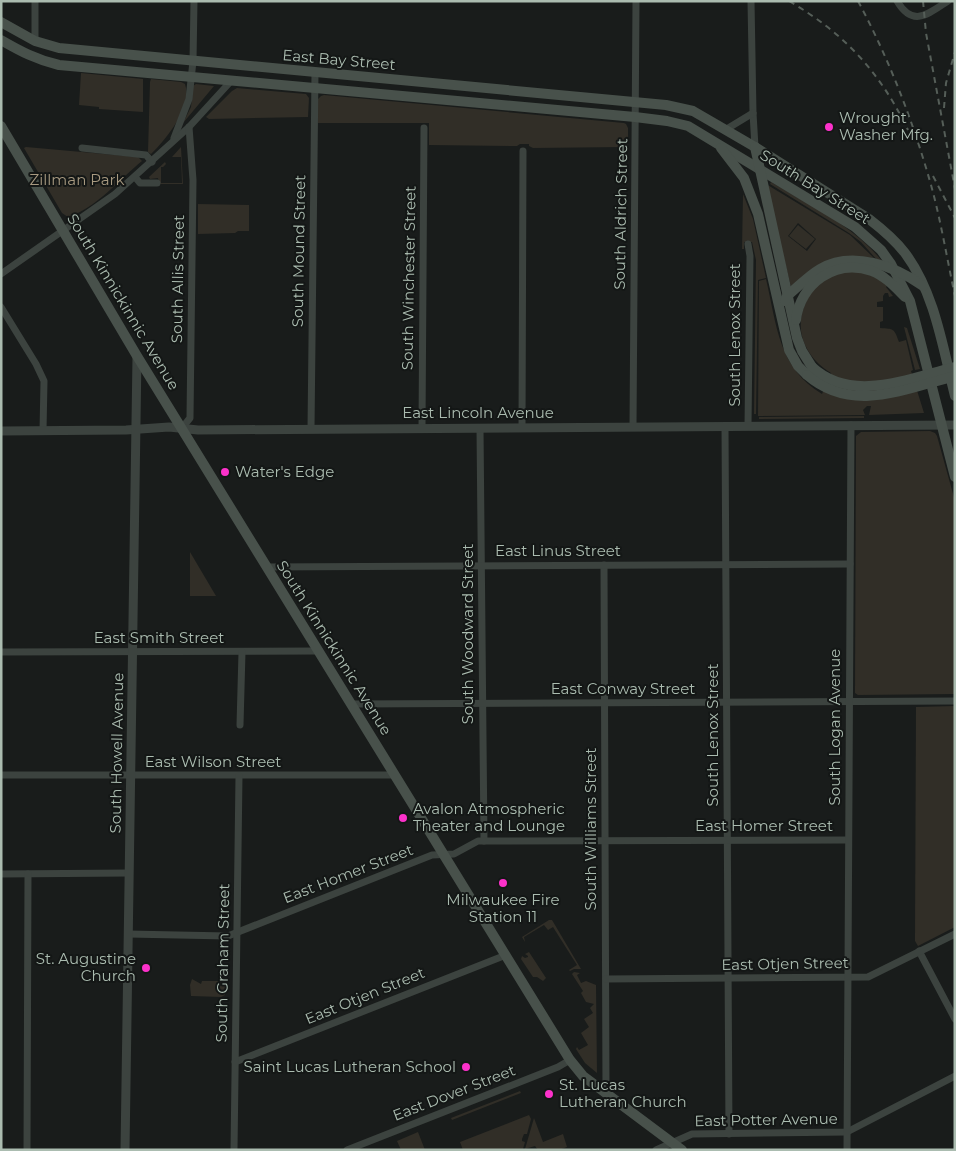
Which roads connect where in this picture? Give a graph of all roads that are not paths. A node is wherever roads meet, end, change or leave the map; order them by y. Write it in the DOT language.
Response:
graph roads {
  1 [pos="36,1"];
  2 [pos="194,1"];
  3 [pos="636,1"];
  4 [pos="751,1"];
  5 [pos="897,1"];
  6 [pos="948,1"];
  7 [pos="4,22"];
  8 [pos="1,40"];
  9 [pos="35,41"];
  10 [pos="193,61"];
  11 [pos="44,62"];
  12 [pos="233,65"];
  13 [pos="315,73"];
  14 [pos="191,76"];
  15 [pos="232,80"];
  16 [pos="314,88"];
  17 [pos="636,102"];
  18 [pos="681,107"];
  19 [pos="753,113"];
  20 [pos="635,117"];
  21 [pos="679,123"];
  22 [pos="1,126"];
  23 [pos="189,126"];
  24 [pos="424,128"];
  25 [pos="725,130"];
  26 [pos="173,141"];
  27 [pos="718,143"];
  28 [pos="755,147"];
  29 [pos="82,148"];
  30 [pos="524,151"];
  31 [pos="152,162"];
  32 [pos="758,168"];
  33 [pos="135,177"];
  34 [pos="157,183"];
  35 [pos="63,231"];
  36 [pos="748,244"];
  37 [pos="894,270"];
  38 [pos="1,274"];
  39 [pos="924,287"];
  40 [pos="787,296"];
  41 [pos="910,301"];
  42 [pos="1,307"];
  43 [pos="780,314"];
  44 [pos="795,329"];
  45 [pos="137,356"];
  46 [pos="955,367"];
  47 [pos="809,371"];
  48 [pos="955,376"];
  49 [pos="955,396"];
  50 [pos="851,425"];
  51 [pos="941,425"];
  52 [pos="955,425"];
  53 [pos="725,426"];
  54 [pos="748,426"];
  55 [pos="633,427"];
  56 [pos="182,428"];
  57 [pos="422,428"];
  58 [pos="480,428"];
  59 [pos="522,428"];
  60 [pos="136,429"];
  61 [pos="311,429"];
  62 [pos="1,431"];
  63 [pos="43,431"];
  64 [pos="955,477"];
  65 [pos="725,564"];
  66 [pos="850,564"];
  67 [pos="604,565"];
  68 [pos="481,566"];
  69 [pos="266,567"];
  70 [pos="318,651"];
  71 [pos="1,652"];
  72 [pos="133,652"];
  73 [pos="242,652"];
  74 [pos="955,700"];
  75 [pos="850,701"];
  76 [pos="605,702"];
  77 [pos="726,702"];
  78 [pos="482,703"];
  79 [pos="352,704"];
  80 [pos="240,725"];
  81 [pos="1,775"];
  82 [pos="131,775"];
  83 [pos="395,775"];
  84 [pos="239,776"];
  85 [pos="727,840"];
  86 [pos="848,840"];
  87 [pos="484,841"];
  88 [pos="605,841"];
  89 [pos="444,854"];
  90 [pos="129,873"];
  91 [pos="1,874"];
  92 [pos="28,874"];
  93 [pos="237,932"];
  94 [pos="128,934"];
  95 [pos="955,934"];
  96 [pos="919,951"];
  97 [pos="506,955"];
  98 [pos="847,978"];
  99 [pos="606,979"];
  100 [pos="728,979"];
  101 [pos="955,1020"];
  102 [pos="570,1060"];
  103 [pos="235,1062"];
  104 [pos="955,1076"];
  105 [pos="606,1094"];
  106 [pos="847,1132"];
  107 [pos="729,1134"];
  108 [pos="672,1143"];
  109 [pos="27,1150"];
  110 [pos="125,1150"];
  111 [pos="234,1150"];
  112 [pos="347,1150"];
  113 [pos="656,1150"];
  114 [pos="682,1150"];
  115 [pos="846,1150"];
  1 -- 9 [label="street"];
  2 -- 10 [label="street"];
  3 -- 17 [label="street, South Aldrich Street"];
  4 -- 19 [label="street"];
  5 -- 6 [label="street"];
  7 -- 9 [label="main road, East Bay Street"];
  8 -- 11 [label="main road, East Bay Street"];
  9 -- 10 [label="main road, East Bay Street"];
  9 -- 11 [label="main road"];
  10 -- 12 [label="main road, East Bay Street"];
  10 -- 14 [label="street"];
  11 -- 14 [label="main road, East Bay Street"];
  12 -- 13 [label="main road, East Bay Street"];
  12 -- 15 [label="main road"];
  13 -- 16 [label="street, South Mound Street"];
  13 -- 17 [label="main road, East Bay Street"];
  14 -- 15 [label="main road, East Bay Street"];
  14 -- 26 [label="street"];
  15 -- 16 [label="main road, East Bay Street"];
  15 -- 23 [label="street"];
  16 -- 20 [label="main road, East Bay Street"];
  16 -- 61 [label="street, South Mound Street"];
  17 -- 18 [label="main road, East Bay Street"];
  17 -- 20 [label="street, South Aldrich Street"];
  18 -- 25 [label="main road, South Bay Street"];
  19 -- 25 [label="street"];
  19 -- 28 [label="street"];
  20 -- 21 [label="main road, East Bay Street"];
  20 -- 55 [label="street, South Aldrich Street"];
  21 -- 27 [label="main road, South Bay Street"];
  22 -- 35 [label="main road, South Kinnickinnic Avenue"];
  23 -- 26 [label="street"];
  23 -- 56 [label="street, South Allis Street"];
  24 -- 57 [label="street, South Winchester Street"];
  25 -- 28 [label="main road, South Bay Street"];
  26 -- 31 [label="street"];
  27 -- 32 [label="main road, South Bay Street"];
  27 -- 43 [label="main road"];
  28 -- 32 [label="main road"];
  28 -- 39 [label="main road, South Bay Street"];
  29 -- 31 [label="street"];
  30 -- 59 [label="street"];
  31 -- 33 [label="street"];
  32 -- 37 [label="main road, South Bay Street"];
  32 -- 40 [label="main road"];
  33 -- 34 [label="street"];
  33 -- 35 [label="street"];
  35 -- 38 [label="street"];
  35 -- 45 [label="main road, South Kinnickinnic Avenue"];
  36 -- 54 [label="street, South Lenox Street"];
  37 -- 39 [label="main road"];
  37 -- 40 [label="main road"];
  37 -- 41 [label="main road, South Bay Street"];
  39 -- 49 [label="main road, South Bay Street"];
  40 -- 43 [label="main road"];
  40 -- 44 [label="main road"];
  41 -- 44 [label="main road"];
  41 -- 51 [label="main road, South Bay Street"];
  42 -- 63 [label="street"];
  43 -- 47 [label="main road"];
  44 -- 47 [label="main road"];
  45 -- 56 [label="main road, South Kinnickinnic Avenue"];
  45 -- 60 [label="street, South Howell Avenue"];
  46 -- 47 [label="main road, bridge"];
  47 -- 48 [label="main road, bridge"];
  50 -- 51 [label="street, East Lincoln Avenue"];
  50 -- 54 [label="street, East Lincoln Avenue"];
  50 -- 66 [label="street, South Logan Avenue"];
  51 -- 52 [label="street, East Lincoln Avenue"];
  51 -- 64 [label="main road, South Bay Street"];
  53 -- 54 [label="street, East Lincoln Avenue"];
  53 -- 55 [label="street, East Lincoln Avenue"];
  53 -- 65 [label="street, South Lenox Street"];
  55 -- 59 [label="street, East Lincoln Avenue"];
  56 -- 60 [label="street, East Lincoln Avenue"];
  56 -- 61 [label="street, East Lincoln Avenue"];
  56 -- 69 [label="main road, South Kinnickinnic Avenue"];
  57 -- 58 [label="street, East Lincoln Avenue"];
  57 -- 61 [label="street, East Lincoln Avenue"];
  58 -- 59 [label="street, East Lincoln Avenue"];
  58 -- 68 [label="street, South Woodward Street"];
  60 -- 63 [label="street, East Lincoln Avenue"];
  60 -- 72 [label="street, South Howell Avenue"];
  62 -- 63 [label="street, East Lincoln Avenue"];
  65 -- 66 [label="street, East Linus Street"];
  65 -- 67 [label="street, East Linus Street"];
  65 -- 77 [label="street, South Lenox Street"];
  66 -- 75 [label="street, South Logan Avenue"];
  67 -- 68 [label="street, East Linus Street"];
  67 -- 76 [label="street, South Williams Street"];
  68 -- 69 [label="street, East Linus Street"];
  68 -- 78 [label="street, South Woodward Street"];
  69 -- 70 [label="main road, South Kinnickinnic Avenue"];
  70 -- 73 [label="street, East Smith Street"];
  70 -- 79 [label="main road, South Kinnickinnic Avenue"];
  71 -- 72 [label="street, East Smith Street"];
  72 -- 73 [label="street, East Smith Street"];
  72 -- 82 [label="street, South Howell Avenue"];
  73 -- 80 [label="street"];
  74 -- 75 [label="street, East Conway Street"];
  75 -- 77 [label="street, East Conway Street"];
  75 -- 86 [label="street, South Logan Avenue"];
  76 -- 77 [label="street, East Conway Street"];
  76 -- 78 [label="street, East Conway Street"];
  76 -- 88 [label="street, South Williams Street"];
  77 -- 85 [label="street, South Lenox Street"];
  78 -- 79 [label="street, East Conway Street"];
  78 -- 87 [label="street, South Woodward Street"];
  79 -- 83 [label="main road, South Kinnickinnic Avenue"];
  81 -- 82 [label="street, East Wilson Street"];
  82 -- 84 [label="street, East Wilson Street"];
  82 -- 90 [label="street, South Howell Avenue"];
  83 -- 84 [label="street, East Wilson Street"];
  83 -- 89 [label="main road, South Kinnickinnic Avenue"];
  84 -- 93 [label="street, South Graham Street"];
  85 -- 86 [label="street, East Homer Street"];
  85 -- 88 [label="street, East Homer Street"];
  85 -- 100 [label="street, South Lenox Street"];
  86 -- 98 [label="street, South Logan Avenue"];
  87 -- 88 [label="street, East Homer Street"];
  87 -- 89 [label="street, East Homer Street"];
  88 -- 99 [label="street, South Williams Street"];
  89 -- 93 [label="street, East Homer Street"];
  89 -- 97 [label="main road, South Kinnickinnic Avenue"];
  90 -- 92 [label="street"];
  90 -- 94 [label="street, South Howell Avenue"];
  91 -- 92 [label="street"];
  92 -- 109 [label="street"];
  93 -- 94 [label="street, East Homer Street"];
  93 -- 103 [label="street, South Graham Street"];
  94 -- 110 [label="street, South Howell Avenue"];
  95 -- 96 [label="street, East Otjen Street"];
  96 -- 98 [label="street, East Otjen Street"];
  96 -- 101 [label="street"];
  97 -- 102 [label="main road, South Kinnickinnic Avenue"];
  97 -- 103 [label="street, East Otjen Street"];
  98 -- 100 [label="street, East Otjen Street"];
  98 -- 106 [label="street, South Logan Avenue"];
  99 -- 100 [label="street, East Otjen Street"];
  99 -- 105 [label="street, South Williams Street"];
  100 -- 107 [label="street, South Lenox Street"];
  102 -- 105 [label="main road, South Kinnickinnic Avenue"];
  102 -- 112 [label="street, East Dover Street"];
  103 -- 111 [label="street, South Graham Street"];
  104 -- 106 [label="street, East Potter Avenue"];
  105 -- 108 [label="main road, South Kinnickinnic Avenue"];
  106 -- 107 [label="street, East Potter Avenue"];
  106 -- 115 [label="street, South Logan Avenue"];
  107 -- 108 [label="street, East Potter Avenue"];
  108 -- 113 [label="street, East Potter Avenue"];
  108 -- 114 [label="main road, South Kinnickinnic Avenue"];
}
